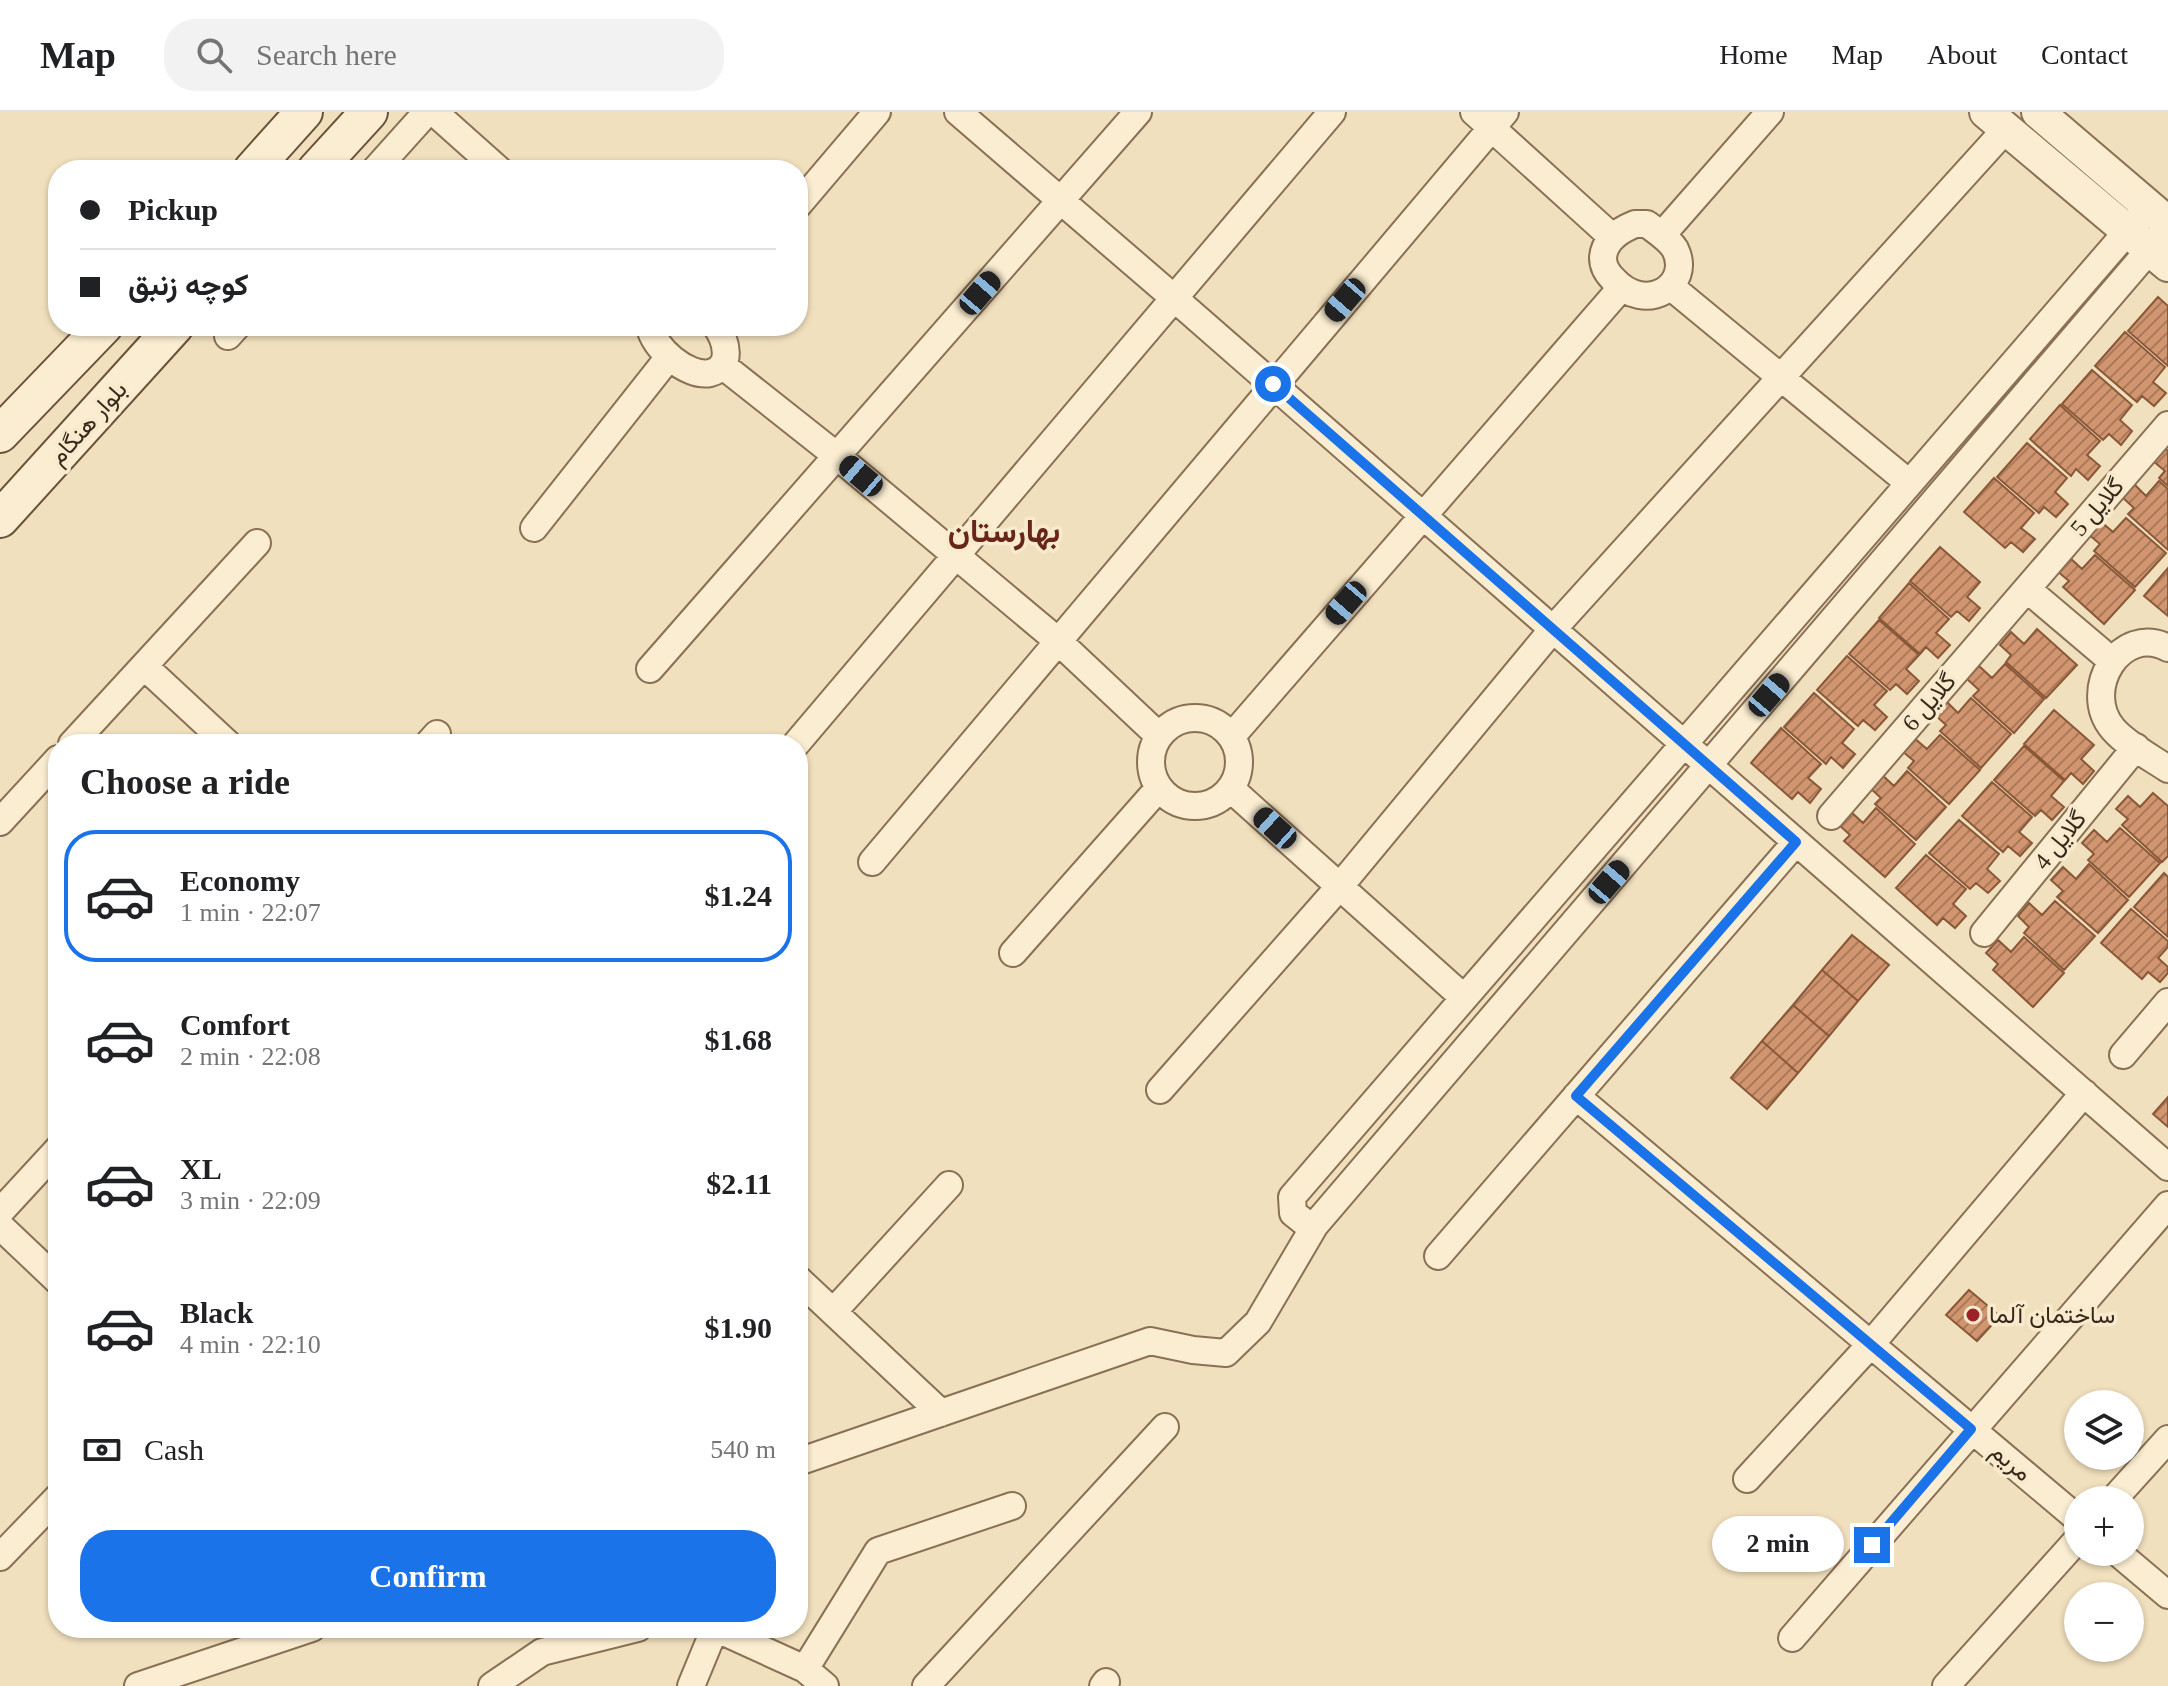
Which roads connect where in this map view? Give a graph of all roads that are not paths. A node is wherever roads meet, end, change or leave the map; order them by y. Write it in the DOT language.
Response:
graph roads {
  1 [pos="304,112"];
  2 [pos="369,112"];
  3 [pos="427,112"];
  4 [pos="434,112"];
  5 [pos="877,112"];
  6 [pos="958,112"];
  7 [pos="1138,112"];
  8 [pos="1332,112"];
  9 [pos="1770,112"];
  10 [pos="2038,112"];
  11 [pos="1490,117"];
  12 [pos="1996,120"];
  13 [pos="261,160"];
  14 [pos="325,160"];
  15 [pos="384,160"];
  16 [pos="488,160"];
  17 [pos="808,193"];
  18 [pos="1061,200"];
  19 [pos="2155,234"];
  20 [pos="1662,235"];
  21 [pos="1612,237"];
  22 [pos="1670,286"];
  23 [pos="1621,288"];
  24 [pos="1174,298"];
  25 [pos="94,336"];
  26 [pos="159,336"];
  27 [pos="653,336"];
  28 [pos="723,336"];
  29 [pos="669,357"];
  30 [pos="722,365"];
  31 [pos="1781,377"];
  32 [pos="1273,384"];
  33 [pos="2168,425"];
  34 [pos="0,434"];
  35 [pos="837,456"];
  36 [pos="1909,483"];
  37 [pos="1423,515"];
  38 [pos="0,519"];
  39 [pos="534,528"];
  40 [pos="257,543"];
  41 [pos="957,555"];
  42 [pos="2027,589"];
  43 [pos="1553,629"];
  44 [pos="1058,641"];
  45 [pos="2168,648"];
  46 [pos="2112,661"];
  47 [pos="144,666"];
  48 [pos="650,669"];
  49 [pos="81,734"];
  50 [pos="217,734"];
  51 [pos="805,734"];
  52 [pos="1158,735"];
  53 [pos="1232,736"];
  54 [pos="1684,744"];
  55 [pos="2136,747"];
  56 [pos="1709,765"];
  57 [pos="2168,769"];
  58 [pos="48,770"];
  59 [pos="1158,789"];
  60 [pos="1231,789"];
  61 [pos="1831,816"];
  62 [pos="0,822"];
  63 [pos="1796,842"];
  64 [pos="872,862"];
  65 [pos="1340,886"];
  66 [pos="1984,933"];
  67 [pos="1013,953"];
  68 [pos="1464,998"];
  69 [pos="2168,1002"];
  70 [pos="2123,1055"];
  71 [pos="1160,1090"];
  72 [pos="2084,1093"];
  73 [pos="1576,1096"];
  74 [pos="48,1160"];
  75 [pos="2168,1167"];
  76 [pos="949,1185"];
  77 [pos="2168,1205"];
  78 [pos="0,1212"];
  79 [pos="1315,1225"];
  80 [pos="0,1226"];
  81 [pos="1438,1256"];
  82 [pos="48,1272"];
  83 [pos="808,1288"];
  84 [pos="833,1312"];
  85 [pos="1871,1344"];
  86 [pos="941,1413"];
  87 [pos="1165,1427"];
  88 [pos="1971,1429"];
  89 [pos="2168,1439"];
  90 [pos="808,1459"];
  91 [pos="1747,1479"];
  92 [pos="2126,1486"];
  93 [pos="1012,1506"];
  94 [pos="48,1507"];
  95 [pos="2064,1507"];
  96 [pos="2064,1555"];
  97 [pos="0,1557"];
  98 [pos="2134,1566"];
  99 [pos="2168,1595"];
  100 [pos="282,1638"];
  101 [pos="598,1638"];
  102 [pos="711,1638"];
  103 [pos="735,1638"];
  104 [pos="1792,1638"];
  105 [pos="815,1677"];
  106 [pos="138,1686"];
  107 [pos="492,1686"];
  108 [pos="691,1686"];
  109 [pos="926,1686"];
  110 [pos="1946,1686"];
  1 -- 13 [label="main road"];
  2 -- 14 [label="main road"];
  3 -- 15 [label="street"];
  4 -- 16 [label="street"];
  5 -- 17 [label="street"];
  6 -- 18 [label="street"];
  7 -- 18 [label="street"];
  8 -- 24 [label="street"];
  9 -- 20 [label="street"];
  10 -- 19 [label="street"];
  11 -- 21 [label="street"];
  11 -- 32 [label="street"];
  12 -- 19 [label="street"];
  12 -- 31 [label="street"];
  18 -- 24 [label="street"];
  18 -- 35 [label="street"];
  19 -- 36 [label="street"];
  19 -- 56 [label="street"];
  20 -- 21 [label="street"];
  20 -- 22 [label="street"];
  21 -- 23 [label="street"];
  22 -- 23 [label="street"];
  22 -- 31 [label="street"];
  23 -- 37 [label="street"];
  24 -- 32 [label="street"];
  24 -- 41 [label="street"];
  25 -- 34 [label="main road"];
  26 -- 38 [label="main road, بلوار هنگام"];
  27 -- 29 [label="street"];
  28 -- 30 [label="street"];
  29 -- 30 [label="street"];
  29 -- 39 [label="street"];
  30 -- 35 [label="street"];
  31 -- 36 [label="street"];
  31 -- 43 [label="street"];
  32 -- 37 [label="street"];
  32 -- 44 [label="street"];
  33 -- 42 [label="street, گلایل 5"];
  35 -- 41 [label="street"];
  35 -- 48 [label="street"];
  36 -- 54 [label="street"];
  37 -- 43 [label="street"];
  37 -- 53 [label="street"];
  40 -- 47 [label="street"];
  41 -- 44 [label="street"];
  41 -- 51 [label="street"];
  42 -- 46 [label="street"];
  42 -- 61 [label="street, گلایل 6"];
  43 -- 54 [label="street"];
  43 -- 65 [label="street"];
  44 -- 52 [label="street"];
  44 -- 64 [label="street"];
  45 -- 46 [label="street"];
  46 -- 55 [label="street"];
  47 -- 49 [label="street"];
  47 -- 50 [label="street"];
  52 -- 53 [label="street"];
  52 -- 59 [label="street"];
  53 -- 60 [label="street"];
  54 -- 56 [label="street"];
  54 -- 68 [label="street"];
  55 -- 57 [label="street"];
  55 -- 66 [label="street, گلایل 4"];
  56 -- 63 [label="street"];
  56 -- 79 [label="street"];
  58 -- 62 [label="street"];
  59 -- 60 [label="street"];
  59 -- 67 [label="street"];
  60 -- 65 [label="street"];
  63 -- 72 [label="street"];
  63 -- 73 [label="street"];
  65 -- 68 [label="street"];
  65 -- 71 [label="street"];
  68 -- 79 [label="street"];
  69 -- 70 [label="street"];
  72 -- 75 [label="street"];
  72 -- 85 [label="street"];
  73 -- 81 [label="street"];
  73 -- 85 [label="street, مریم"];
  74 -- 78 [label="street"];
  76 -- 84 [label="street"];
  77 -- 88 [label="street"];
  79 -- 86 [label="street"];
  80 -- 82 [label="street"];
  83 -- 84 [label="street"];
  84 -- 86 [label="street"];
  85 -- 88 [label="street, مریم"];
  85 -- 91 [label="street"];
  86 -- 90 [label="street"];
  87 -- 109 [label="street"];
  88 -- 95 [label="street, مریم"];
  88 -- 104 [label="street"];
  89 -- 92 [label="street"];
  93 -- 105 [label="street"];
  94 -- 97 [label="street"];
  96 -- 110 [label="street"];
  98 -- 99 [label="street"];
  100 -- 106 [label="street"];
  101 -- 107 [label="street"];
  102 -- 108 [label="street"];
  103 -- 105 [label="street"];
}
